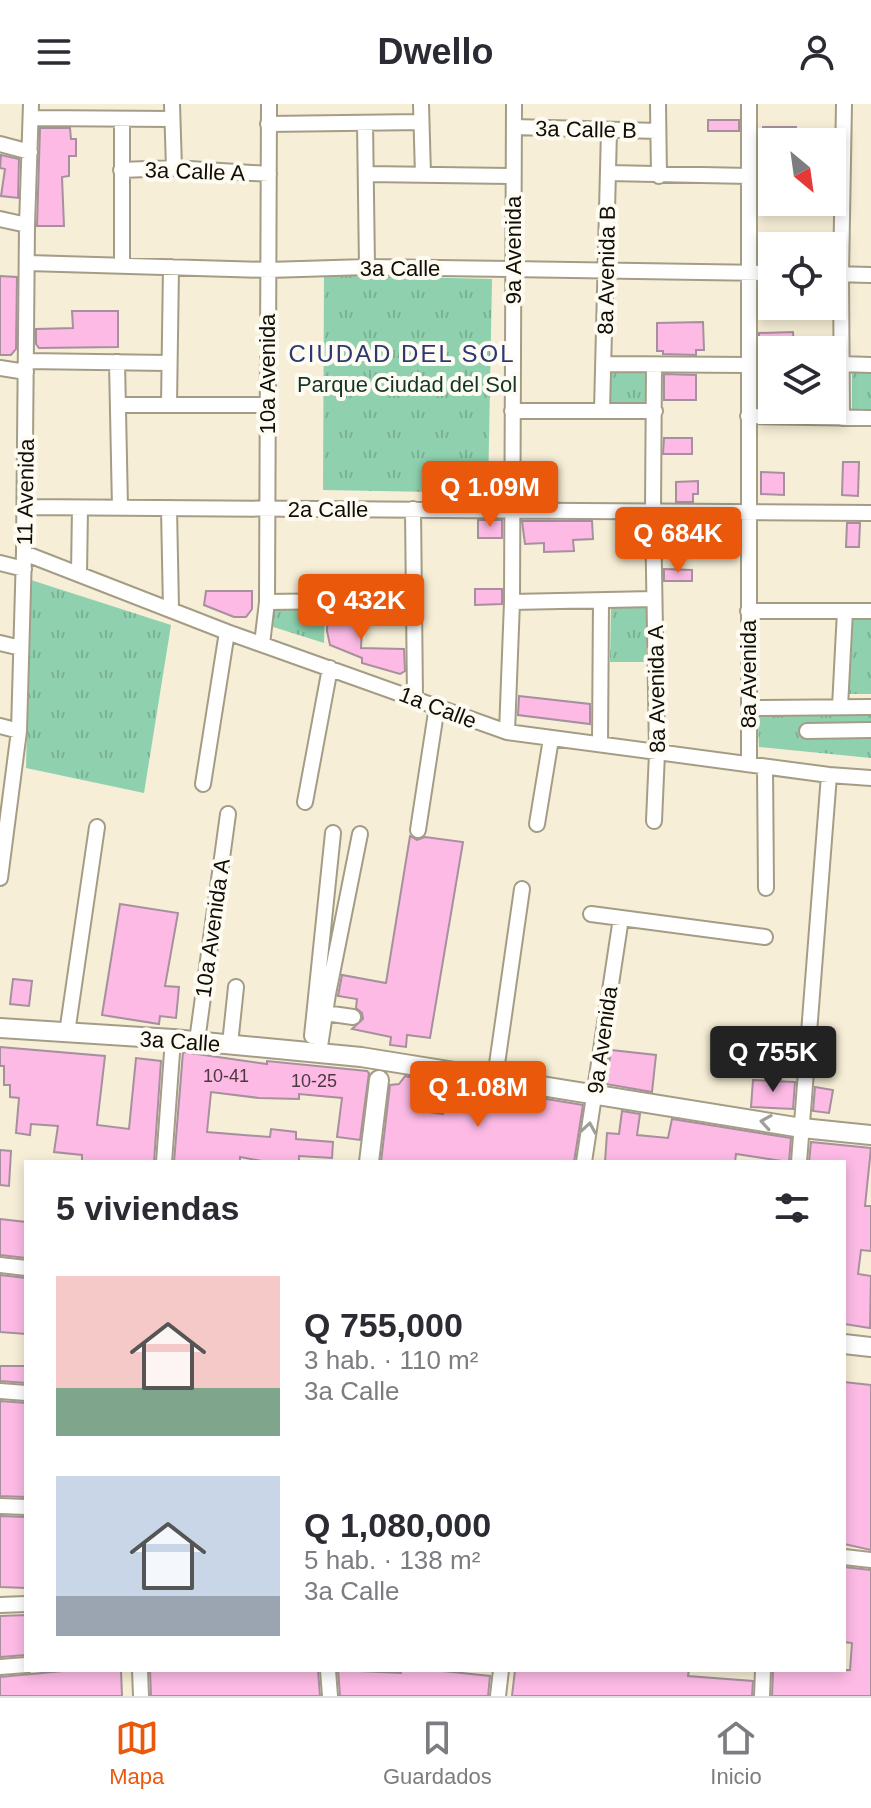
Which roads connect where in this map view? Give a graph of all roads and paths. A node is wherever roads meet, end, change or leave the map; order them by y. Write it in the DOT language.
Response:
graph roads {
  1 [pos="269,104"];
  2 [pos="421,104"];
  3 [pos="514,104"];
  4 [pos="658,104"];
  5 [pos="749,104"];
  6 [pos="844,104"];
  7 [pos="31,111"];
  8 [pos="172,111"];
  9 [pos="122,119"];
  10 [pos="421,122"];
  11 [pos="365,123"];
  12 [pos="268,124"];
  13 [pos="514,127"];
  14 [pos="609,130"];
  15 [pos="658,131"];
  16 [pos="0,144"];
  17 [pos="30,152"];
  18 [pos="174,168"];
  19 [pos="121,170"];
  20 [pos="608,173"];
  21 [pos="269,174"];
  22 [pos="367,174"];
  23 [pos="423,175"];
  24 [pos="513,176"];
  25 [pos="659,176"];
  26 [pos="749,176"];
  27 [pos="0,219"];
  28 [pos="27,225"];
  29 [pos="838,232"];
  30 [pos="28,263"];
  31 [pos="122,266"];
  32 [pos="171,267"];
  33 [pos="367,267"];
  34 [pos="513,269"];
  35 [pos="268,270"];
  36 [pos="605,271"];
  37 [pos="749,273"];
  38 [pos="758,273"];
  39 [pos="846,274"];
  40 [pos="871,275"];
  41 [pos="117,362"];
  42 [pos="168,363"];
  43 [pos="604,364"];
  44 [pos="846,364"];
  45 [pos="654,365"];
  46 [pos="748,365"];
  47 [pos="871,365"];
  48 [pos="26,366"];
  49 [pos="0,368"];
  50 [pos="118,405"];
  51 [pos="169,405"];
  52 [pos="267,405"];
  53 [pos="512,411"];
  54 [pos="602,411"];
  55 [pos="655,411"];
  56 [pos="748,416"];
  57 [pos="758,416"];
  58 [pos="846,418"];
  59 [pos="871,418"];
  60 [pos="25,507"];
  61 [pos="80,508"];
  62 [pos="120,508"];
  63 [pos="169,508"];
  64 [pos="266,509"];
  65 [pos="413,509"];
  66 [pos="512,510"];
  67 [pos="653,511"];
  68 [pos="748,511"];
  69 [pos="871,513"];
  70 [pos="24,561"];
  71 [pos="0,563"];
  72 [pos="79,574"];
  73 [pos="654,599"];
  74 [pos="413,600"];
  75 [pos="601,601"];
  76 [pos="267,602"];
  77 [pos="512,602"];
  78 [pos="171,609"];
  79 [pos="748,611"];
  80 [pos="845,611"];
  81 [pos="871,611"];
  82 [pos="227,632"];
  83 [pos="0,643"];
  84 [pos="262,644"];
  85 [pos="21,648"];
  86 [pos="330,668"];
  87 [pos="415,698"];
  88 [pos="437,706"];
  89 [pos="840,707"];
  90 [pos="871,707"];
  91 [pos="749,708"];
  92 [pos="0,726"];
  93 [pos="871,730"];
  94 [pos="19,731"];
  95 [pos="807,731"];
  96 [pos="507,732"];
  97 [pos="551,739"];
  98 [pos="600,744"];
  99 [pos="657,753"];
  100 [pos="749,763"];
  101 [pos="765,767"];
  102 [pos="829,775"];
  103 [pos="871,778"];
  104 [pos="203,784"];
  105 [pos="305,802"];
  106 [pos="228,814"];
  107 [pos="654,821"];
  108 [pos="537,824"];
  109 [pos="97,827"];
  110 [pos="418,830"];
  111 [pos="333,833"];
  112 [pos="360,834"];
  113 [pos="0,878"];
  114 [pos="766,888"];
  115 [pos="522,889"];
  116 [pos="591,914"];
  117 [pos="621,918"];
  118 [pos="765,937"];
  119 [pos="236,987"];
  120 [pos="325,1013"];
  121 [pos="353,1017"];
  122 [pos="0,1028"];
  123 [pos="67,1033"];
  124 [pos="173,1039"];
  125 [pos="197,1041"];
  126 [pos="230,1044"];
  127 [pos="315,1053"];
  128 [pos="361,1057"];
  129 [pos="403,1063"];
  130 [pos="495,1078"];
  131 [pos="379,1080"];
  132 [pos="594,1095"];
  133 [pos="802,1128"];
  134 [pos="871,1135"];
  135 [pos="164,1160"];
  136 [pos="369,1160"];
  137 [pos="584,1160"];
  138 [pos="799,1160"];
  139 [pos="0,1265"];
  140 [pos="24,1268"];
  141 [pos="846,1344"];
  142 [pos="871,1347"];
  143 [pos="0,1391"];
  144 [pos="24,1393"];
  145 [pos="0,1506"];
  146 [pos="24,1507"];
  147 [pos="846,1557"];
  148 [pos="871,1560"];
  149 [pos="24,1604"];
  150 [pos="0,1605"];
  151 [pos="24,1665"];
  152 [pos="0,1667"];
  153 [pos="140,1672"];
  154 [pos="328,1672"];
  155 [pos="501,1672"];
  156 [pos="763,1672"];
  157 [pos="141,1696"];
  158 [pos="330,1696"];
  159 [pos="498,1696"];
  160 [pos="762,1696"];
  1 -- 12 [label="street, 10a Avenida"];
  2 -- 10 [label="street"];
  3 -- 13 [label="street, 9a Avenida"];
  4 -- 15 [label="street"];
  5 -- 26 [label="street, 8a Avenida"];
  6 -- 29 [label="street"];
  7 -- 9 [label="street"];
  7 -- 17 [label="street, 11 Avenida"];
  8 -- 9 [label="street"];
  8 -- 18 [label="street"];
  9 -- 19 [label="street"];
  10 -- 11 [label="street"];
  10 -- 23 [label="street"];
  11 -- 12 [label="street"];
  11 -- 22 [label="street"];
  12 -- 21 [label="street, 10a Avenida"];
  13 -- 14 [label="street, 3a Calle B"];
  13 -- 24 [label="street, 9a Avenida"];
  14 -- 15 [label="street, 3a Calle B"];
  14 -- 20 [label="street, 8a Avenida B"];
  15 -- 25 [label="street"];
  16 -- 17 [label="street"];
  17 -- 28 [label="street, 11 Avenida"];
  18 -- 19 [label="street, 3a Calle A"];
  18 -- 21 [label="street, 3a Calle A"];
  19 -- 31 [label="street"];
  20 -- 25 [label="street"];
  20 -- 36 [label="street, 8a Avenida B"];
  21 -- 35 [label="street, 10a Avenida"];
  22 -- 23 [label="street"];
  22 -- 33 [label="street"];
  23 -- 24 [label="street"];
  24 -- 34 [label="street, 9a Avenida"];
  25 -- 26 [label="street"];
  26 -- 37 [label="street, 8a Avenida"];
  27 -- 28 [label="street"];
  28 -- 30 [label="street, 11 Avenida"];
  30 -- 31 [label="street, 3a Calle"];
  30 -- 48 [label="street, 11 Avenida"];
  31 -- 32 [label="street, 3a Calle"];
  32 -- 35 [label="street, 3a Calle"];
  32 -- 42 [label="street"];
  33 -- 34 [label="street, 3a Calle"];
  33 -- 35 [label="street, 3a Calle"];
  34 -- 36 [label="street, 3a Calle"];
  34 -- 53 [label="street, 9a Avenida"];
  35 -- 52 [label="street, 10a Avenida"];
  36 -- 37 [label="street, 3a Calle"];
  36 -- 43 [label="street, 8a Avenida B"];
  37 -- 38 [label="street, 3a Calle"];
  37 -- 46 [label="street, 8a Avenida"];
  39 -- 40 [label="street"];
  41 -- 42 [label="street"];
  41 -- 48 [label="street"];
  41 -- 50 [label="street"];
  42 -- 51 [label="street"];
  43 -- 45 [label="street"];
  43 -- 54 [label="street, 8a Avenida B"];
  44 -- 47 [label="street"];
  45 -- 46 [label="street"];
  45 -- 55 [label="street, 8a Avenida A"];
  46 -- 56 [label="street, 8a Avenida"];
  48 -- 49 [label="street"];
  48 -- 60 [label="street, 11 Avenida"];
  50 -- 51 [label="street"];
  50 -- 62 [label="street"];
  51 -- 52 [label="street"];
  52 -- 64 [label="street, 10a Avenida"];
  53 -- 54 [label="street"];
  53 -- 66 [label="street, 9a Avenida"];
  54 -- 55 [label="street"];
  55 -- 67 [label="street, 8a Avenida A"];
  56 -- 57 [label="street"];
  56 -- 68 [label="street, 8a Avenida"];
  58 -- 59 [label="street"];
  60 -- 61 [label="street, 2a Calle"];
  60 -- 70 [label="street, 11 Avenida"];
  61 -- 62 [label="street, 2a Calle"];
  61 -- 72 [label="street"];
  62 -- 63 [label="street, 2a Calle"];
  63 -- 64 [label="street, 2a Calle"];
  63 -- 78 [label="street"];
  64 -- 65 [label="street, 2a Calle"];
  64 -- 76 [label="street, 10a Avenida"];
  65 -- 66 [label="street, 2a Calle"];
  65 -- 74 [label="street"];
  66 -- 67 [label="street, 2a Calle"];
  66 -- 77 [label="street, 9a Avenida"];
  67 -- 68 [label="street, 2a Calle"];
  67 -- 73 [label="street, 8a Avenida A"];
  68 -- 69 [label="street, 2a Calle"];
  68 -- 79 [label="street, 8a Avenida"];
  70 -- 71 [label="street, 1a Calle"];
  70 -- 72 [label="street, 1a Calle"];
  70 -- 85 [label="street, 11 Avenida"];
  72 -- 78 [label="street, 1a Calle"];
  73 -- 75 [label="street"];
  73 -- 99 [label="street, 8a Avenida A"];
  74 -- 76 [label="street"];
  74 -- 87 [label="street"];
  75 -- 77 [label="street"];
  75 -- 98 [label="street"];
  76 -- 84 [label="street, 10a Avenida"];
  77 -- 96 [label="street, 9a Avenida"];
  78 -- 82 [label="street, 1a Calle"];
  79 -- 80 [label="street"];
  79 -- 91 [label="street, 8a Avenida"];
  80 -- 81 [label="street"];
  80 -- 89 [label="street"];
  82 -- 84 [label="street, 1a Calle"];
  82 -- 104 [label="street"];
  83 -- 85 [label="street"];
  84 -- 86 [label="street, 1a Calle"];
  85 -- 94 [label="street, 11 Avenida"];
  86 -- 87 [label="street, 1a Calle"];
  86 -- 105 [label="street"];
  87 -- 88 [label="street, 1a Calle"];
  88 -- 96 [label="street, 1a Calle"];
  88 -- 110 [label="street"];
  89 -- 90 [label="street"];
  89 -- 91 [label="street"];
  91 -- 100 [label="street, 8a Avenida"];
  92 -- 94 [label="street"];
  93 -- 95 [label="street"];
  94 -- 113 [label="street, 11 Avenida"];
  96 -- 97 [label="street, 1a Calle"];
  97 -- 98 [label="street, 1a Calle"];
  97 -- 108 [label="street"];
  98 -- 99 [label="street, 1a Calle"];
  99 -- 100 [label="street, 1a Calle"];
  99 -- 107 [label="street, 8a Avenida A"];
  100 -- 101 [label="street, 1a Calle"];
  101 -- 102 [label="street, 1a Calle"];
  101 -- 114 [label="street"];
  102 -- 103 [label="street, 1a Calle"];
  102 -- 133 [label="street"];
  106 -- 125 [label="street, 10a Avenida A"];
  109 -- 123 [label="street"];
  111 -- 127 [label="street"];
  112 -- 120 [label="street"];
  115 -- 130 [label="street"];
  116 -- 117 [label="street"];
  117 -- 118 [label="street"];
  117 -- 132 [label="street, 9a Avenida"];
  119 -- 126 [label="street"];
  120 -- 121 [label="street"];
  120 -- 127 [label="street"];
  122 -- 123 [label="main road, 3a Calle"];
  123 -- 124 [label="main road, 3a Calle"];
  124 -- 125 [label="main road, 3a Calle"];
  124 -- 135 [label="street"];
  125 -- 126 [label="main road, 3a Calle"];
  126 -- 127 [label="main road, 3a Calle"];
  127 -- 128 [label="main road, 3a Calle"];
  128 -- 129 [label="main road, 3a Calle"];
  128 -- 131 [label="main road"];
  129 -- 130 [label="main road, 3a Calle"];
  129 -- 131 [label="main road"];
  130 -- 132 [label="main road, 3a Calle"];
  131 -- 136 [label="main road"];
  133 -- 132 [label="main road, 3a Calle, one-way"];
  137 -- 132 [label="street, 9a Avenida, one-way"];
  133 -- 134 [label="main road, 3a Calle"];
  133 -- 138 [label="street"];
  139 -- 140 [label="street"];
  141 -- 142 [label="main road"];
  143 -- 144 [label="street"];
  145 -- 146 [label="street"];
  147 -- 148 [label="street"];
  149 -- 150 [label="street"];
  151 -- 152 [label="street"];
  153 -- 157 [label="street"];
  154 -- 158 [label="street"];
  155 -- 159 [label="street"];
  156 -- 160 [label="street"];
}
